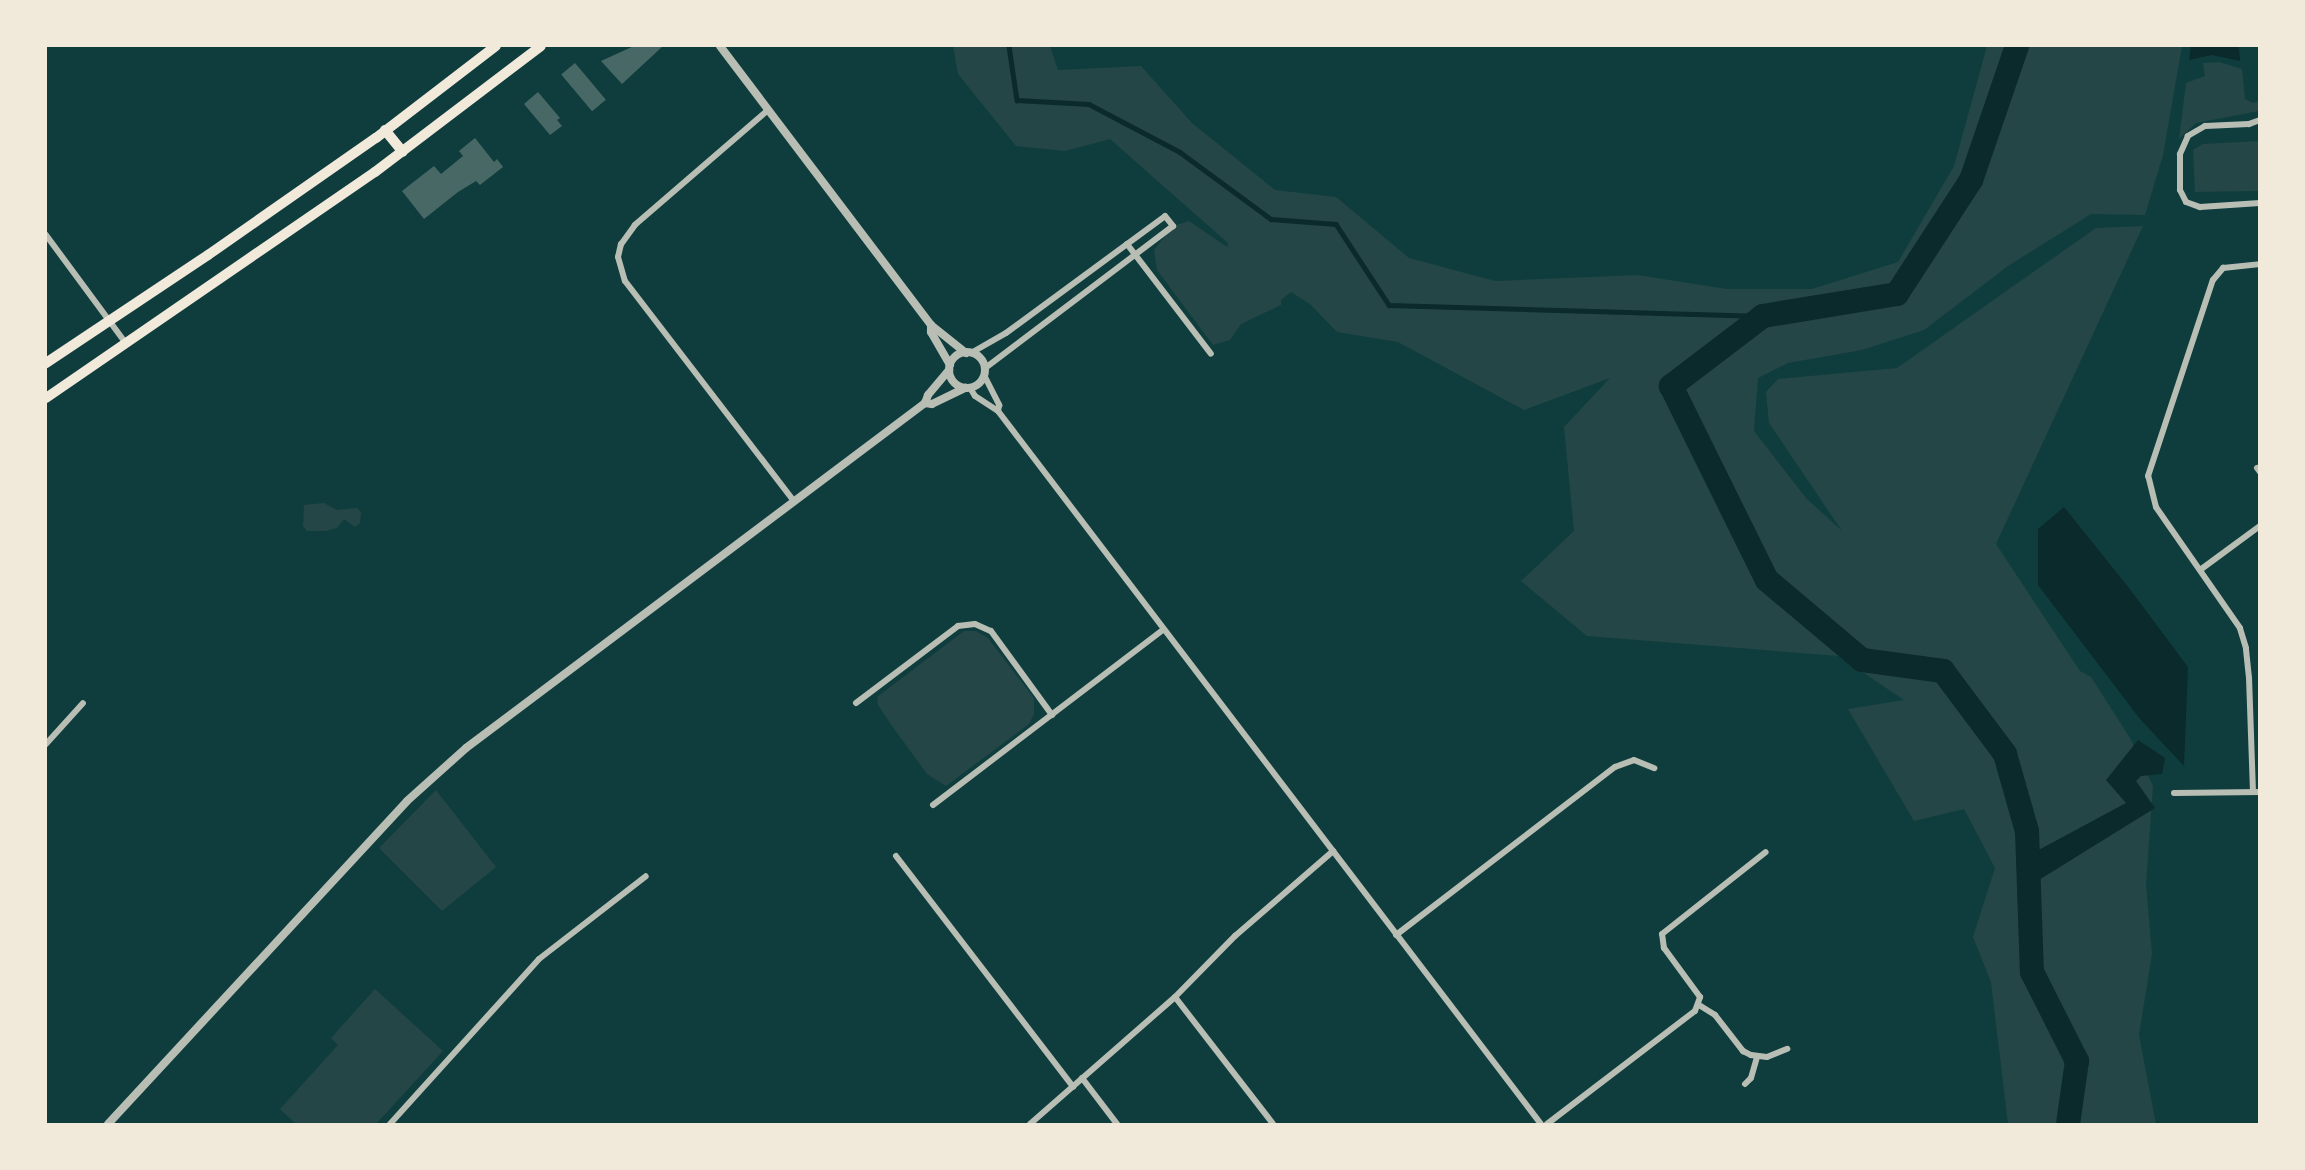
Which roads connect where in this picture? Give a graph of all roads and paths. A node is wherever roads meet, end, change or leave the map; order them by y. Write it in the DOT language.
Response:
graph roads {
  1 [pos="496,46"];
  2 [pos="541,46"];
  3 [pos="720,46"];
  4 [pos="768,110"];
  5 [pos="2259,120"];
  6 [pos="385,130"];
  7 [pos="402,152"];
  8 [pos="2259,203"];
  9 [pos="46,235"];
  10 [pos="1127,244"];
  11 [pos="1135,255"];
  12 [pos="2259,264"];
  13 [pos="109,320"];
  14 [pos="932,326"];
  15 [pos="125,342"];
  16 [pos="969,353"];
  17 [pos="1211,354"];
  18 [pos="46,363"];
  19 [pos="950,368"];
  20 [pos="984,371"];
  21 [pos="968,388"];
  22 [pos="46,398"];
  23 [pos="925,403"];
  24 [pos="998,411"];
  25 [pos="794,501"];
  26 [pos="2259,526"];
  27 [pos="2200,570"];
  28 [pos="1163,630"];
  29 [pos="2259,677"];
  30 [pos="2249,678"];
  31 [pos="83,703"];
  32 [pos="856,703"];
  33 [pos="1052,715"];
  34 [pos="46,744"];
  35 [pos="1654,768"];
  36 [pos="2256,792"];
  37 [pos="2174,793"];
  38 [pos="933,805"];
  39 [pos="1333,851"];
  40 [pos="1766,852"];
  41 [pos="896,856"];
  42 [pos="646,876"];
  43 [pos="1396,935"];
  44 [pos="1175,996"];
  45 [pos="1699,1005"];
  46 [pos="1787,1049"];
  47 [pos="1758,1057"];
  48 [pos="1082,1078"];
  49 [pos="1745,1084"];
  50 [pos="1073,1087"];
  51 [pos="107,1125"];
  52 [pos="390,1125"];
  53 [pos="1030,1125"];
  54 [pos="1117,1125"];
  55 [pos="1273,1125"];
  56 [pos="1541,1125"];
  57 [pos="1547,1125"];
  1 -- 6 [label="highway"];
  2 -- 7 [label="highway"];
  3 -- 4 [label="street"];
  4 -- 14 [label="street"];
  4 -- 25 [label="street"];
  5 -- 8 [label="street"];
  6 -- 7 [label="highway"];
  6 -- 13 [label="highway"];
  7 -- 15 [label="highway"];
  9 -- 13 [label="street"];
  10 -- 11 [label="street"];
  10 -- 11 [label="street"];
  10 -- 16 [label="street"];
  11 -- 17 [label="street"];
  11 -- 20 [label="street"];
  12 -- 27 [label="street"];
  13 -- 15 [label="street"];
  13 -- 18 [label="highway"];
  14 -- 16 [label="street"];
  14 -- 19 [label="street"];
  15 -- 22 [label="highway"];
  16 -- 19 [label="street"];
  16 -- 20 [label="street"];
  19 -- 21 [label="street"];
  19 -- 23 [label="street"];
  20 -- 21 [label="street"];
  20 -- 24 [label="street"];
  21 -- 23 [label="street"];
  21 -- 24 [label="street"];
  23 -- 25 [label="street"];
  24 -- 28 [label="street"];
  25 -- 51 [label="street"];
  26 -- 27 [label="street"];
  27 -- 30 [label="street"];
  28 -- 33 [label="street"];
  28 -- 39 [label="street"];
  29 -- 30 [label="street"];
  30 -- 36 [label="street"];
  31 -- 34 [label="street"];
  32 -- 33 [label="street"];
  33 -- 38 [label="street"];
  35 -- 43 [label="street"];
  36 -- 37 [label="street"];
  39 -- 43 [label="street"];
  39 -- 44 [label="street"];
  40 -- 45 [label="street"];
  41 -- 50 [label="street"];
  42 -- 52 [label="street"];
  43 -- 56 [label="street"];
  44 -- 48 [label="street"];
  44 -- 55 [label="street"];
  45 -- 47 [label="street"];
  45 -- 57 [label="street"];
  46 -- 47 [label="street"];
  47 -- 49 [label="street"];
  48 -- 50 [label="street"];
  48 -- 54 [label="street"];
  50 -- 53 [label="street"];
}
